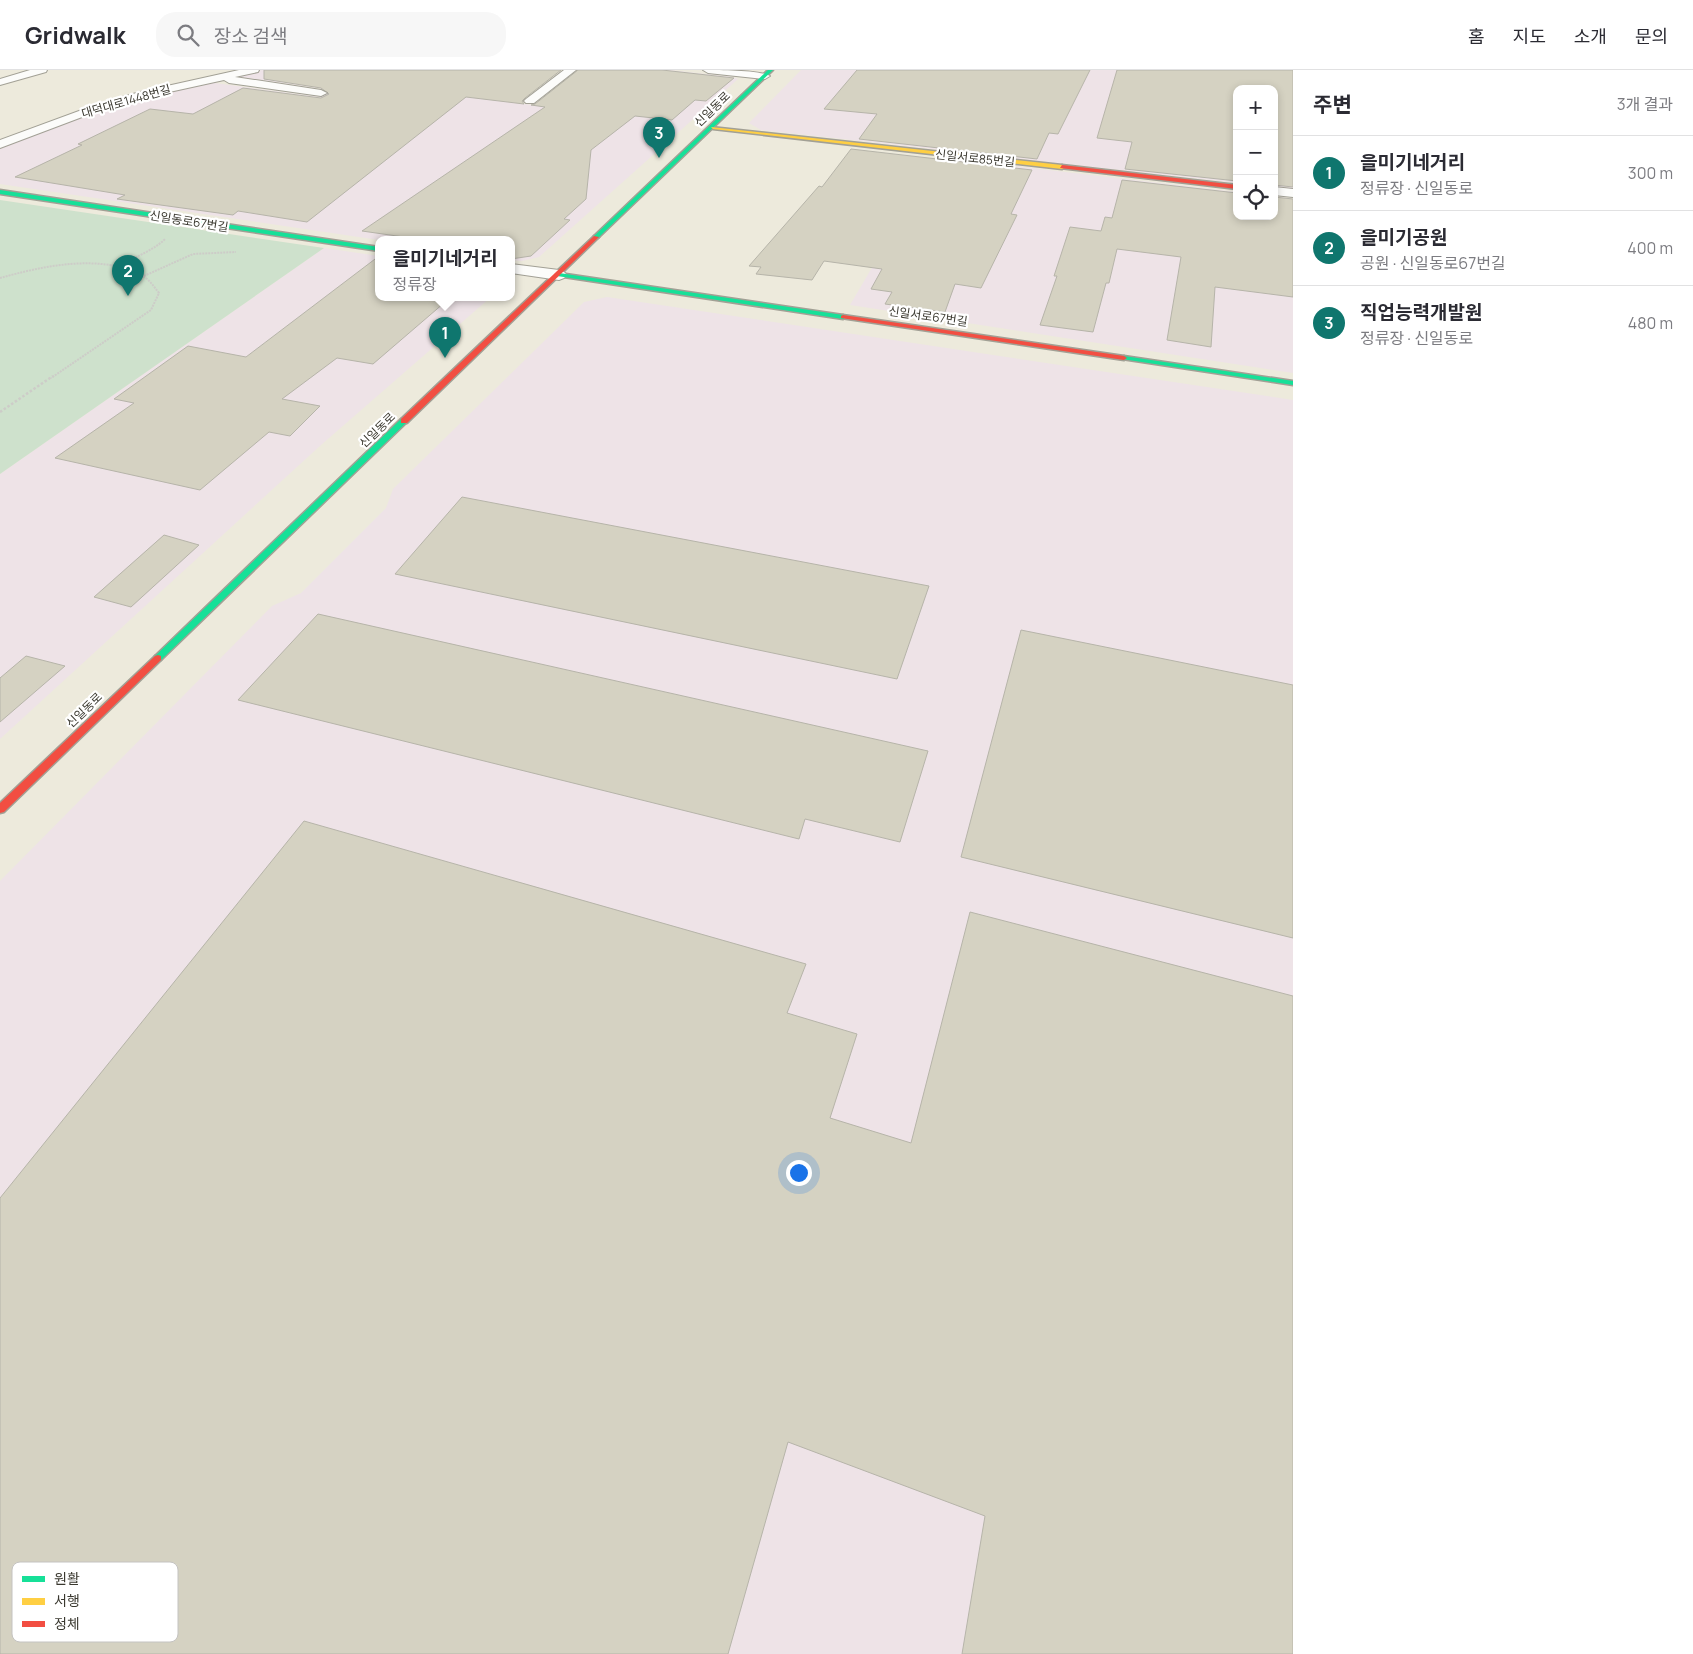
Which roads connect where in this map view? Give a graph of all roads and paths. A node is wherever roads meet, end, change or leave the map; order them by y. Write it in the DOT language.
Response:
graph roads {
  1 [pos="42,70"];
  2 [pos="254,70"];
  3 [pos="571,70"];
  4 [pos="708,70"];
  5 [pos="768,73"];
  6 [pos="216,78"];
  7 [pos="0,82"];
  8 [pos="321,93"];
  9 [pos="530,100"];
  10 [pos="713,128"];
  11 [pos="0,144"];
  12 [pos="1233,187"];
  13 [pos="1278,191"];
  14 [pos="0,192"];
  15 [pos="1293,193"];
  16 [pos="169,237"];
  17 [pos="375,248"];
  18 [pos="236,252"];
  19 [pos="120,268"];
  20 [pos="515,269"];
  21 [pos="559,275"];
  22 [pos="144,276"];
  23 [pos="0,278"];
  24 [pos="1293,383"];
  25 [pos="0,412"];
  26 [pos="0,809"];
  1 -- 7 [label="street"];
  2 -- 6 [label="street, 대덕대로1448번길"];
  3 -- 9 [label="street"];
  4 -- 5 [label="street"];
  5 -- 10 [label="main road, 신일동로"];
  6 -- 8 [label="street"];
  6 -- 11 [label="street, 대덕대로1448번길"];
  10 -- 12 [label="main road, 신일서로85번길"];
  10 -- 21 [label="main road, 신일동로"];
  13 -- 15 [label="street"];
  14 -- 17 [label="main road, 신일동로67번길"];
  16 -- 19 [label="path"];
  18 -- 22 [label="path"];
  19 -- 22 [label="path"];
  19 -- 23 [label="path"];
  20 -- 21 [label="street"];
  21 -- 24 [label="main road, 신일서로67번길"];
  21 -- 26 [label="main road, 신일동로"];
  22 -- 25 [label="path"];
}
